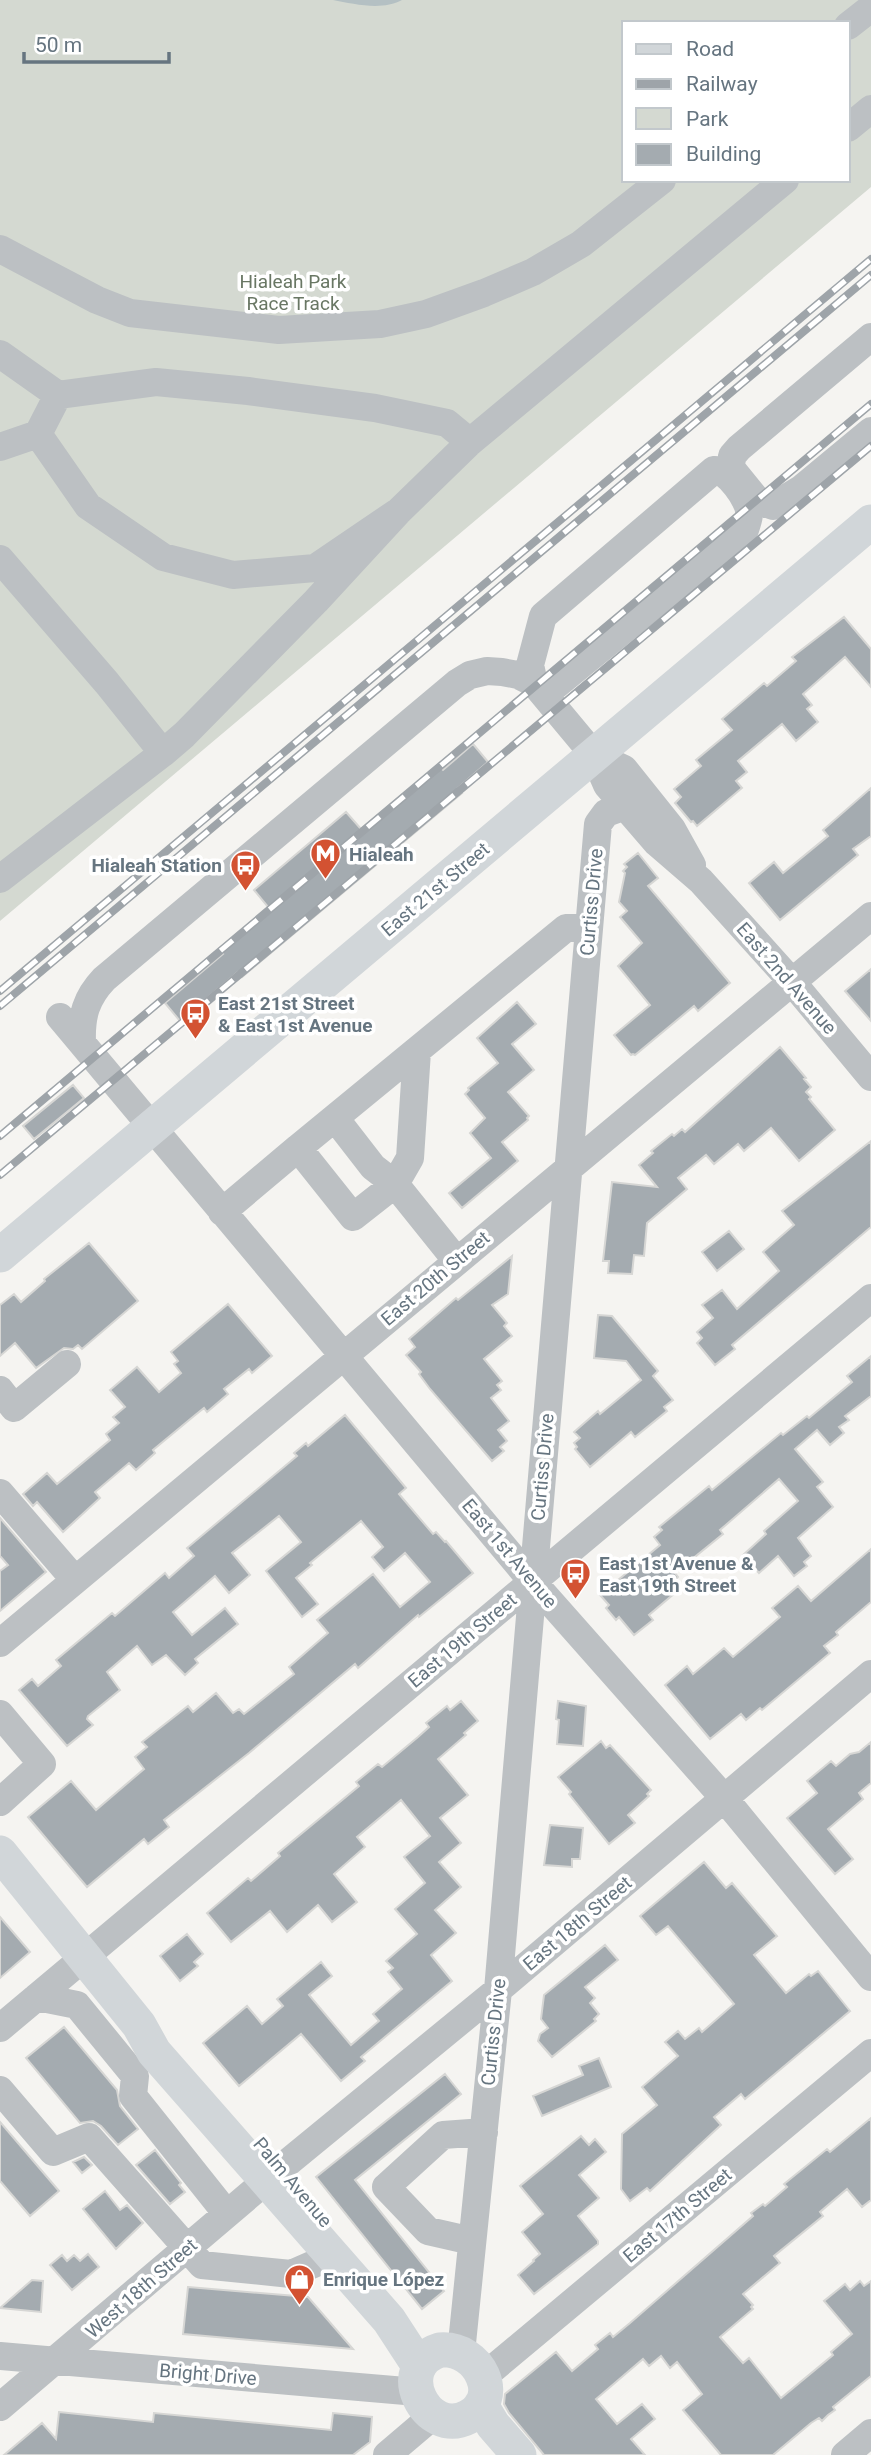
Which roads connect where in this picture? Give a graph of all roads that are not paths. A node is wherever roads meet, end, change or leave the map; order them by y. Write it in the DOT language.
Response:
graph roads {
  1 [pos="871,8"];
  2 [pos="850,24"];
  3 [pos="871,109"];
  4 [pos="850,126"];
  5 [pos="659,182"];
  6 [pos="783,182"];
  7 [pos="0,249"];
  8 [pos="871,337"];
  9 [pos="0,355"];
  10 [pos="58,395"];
  11 [pos="871,431"];
  12 [pos="38,434"];
  13 [pos="470,442"];
  14 [pos="0,447"];
  15 [pos="399,511"];
  16 [pos="871,522"];
  17 [pos="0,559"];
  18 [pos="539,689"];
  19 [pos="163,753"];
  20 [pos="594,755"];
  21 [pos="625,806"];
  22 [pos="0,879"];
  23 [pos="701,881"];
  24 [pos="871,916"];
  25 [pos="589,927"];
  26 [pos="792,982"];
  27 [pos="60,1017"];
  28 [pos="82,1042"];
  29 [pos="417,1052"];
  30 [pos="871,1077"];
  31 [pos="335,1118"];
  32 [pos="151,1128"];
  33 [pos="298,1148"];
  34 [pos="567,1167"];
  35 [pos="395,1184"];
  36 [pos="222,1212"];
  37 [pos="0,1255"];
  38 [pos="456,1260"];
  39 [pos="871,1298"];
  40 [pos="344,1355"];
  41 [pos="67,1364"];
  42 [pos="0,1390"];
  43 [pos="0,1493"];
  44 [pos="75,1580"];
  45 [pos="532,1581"];
  46 [pos="0,1643"];
  47 [pos="871,1674"];
  48 [pos="0,1714"];
  49 [pos="724,1798"];
  50 [pos="0,1802"];
  51 [pos="0,1853"];
  52 [pos="86,1957"];
  53 [pos="871,1977"];
  54 [pos="498,1990"];
  55 [pos="37,1997"];
  56 [pos="0,2028"];
  57 [pos="871,2053"];
  58 [pos="0,2090"];
  59 [pos="484,2132"];
  60 [pos="273,2175"];
  61 [pos="227,2214"];
  62 [pos="472,2241"];
  63 [pos="187,2248"];
  64 [pos="332,2256"];
  65 [pos="0,2356"];
  66 [pos="55,2361"];
  67 [pos="449,2385"];
  68 [pos="0,2407"];
  69 [pos="871,2433"];
  70 [pos="387,2455"];
  71 [pos="498,2455"];
  72 [pos="519,2455"];
  73 [pos="845,2455"];
  1 -- 2 [label="street"];
  3 -- 4 [label="street"];
  5 -- 7 [label="street"];
  6 -- 13 [label="street"];
  8 -- 11 [label="street"];
  9 -- 10 [label="street"];
  10 -- 12 [label="street"];
  10 -- 13 [label="street"];
  12 -- 14 [label="street"];
  12 -- 15 [label="street"];
  13 -- 15 [label="street"];
  15 -- 19 [label="street"];
  16 -- 20 [label="main road, East 21st Street"];
  17 -- 19 [label="street"];
  18 -- 18 [label="street"];
  18 -- 20 [label="street"];
  18 -- 28 [label="street"];
  19 -- 22 [label="street"];
  20 -- 21 [label="street, East 2nd Avenue"];
  20 -- 23 [label="street, East 2nd Avenue"];
  20 -- 32 [label="main road, East 21st Street"];
  21 -- 23 [label="street, East 2nd Avenue"];
  21 -- 25 [label="street, Curtiss Drive"];
  23 -- 26 [label="street, East 2nd Avenue"];
  24 -- 26 [label="street, East 20th Street"];
  25 -- 29 [label="street"];
  25 -- 34 [label="street, Curtiss Drive"];
  26 -- 30 [label="street, East 2nd Avenue"];
  26 -- 34 [label="street, East 20th Street"];
  27 -- 28 [label="street, East 1st Avenue"];
  28 -- 32 [label="street, East 1st Avenue"];
  29 -- 31 [label="street"];
  29 -- 35 [label="street"];
  31 -- 33 [label="street"];
  31 -- 35 [label="street"];
  32 -- 36 [label="street, East 1st Avenue"];
  32 -- 37 [label="main road, East 21st Street"];
  33 -- 35 [label="street"];
  33 -- 36 [label="street"];
  34 -- 38 [label="street, East 20th Street"];
  34 -- 45 [label="street, Curtiss Drive"];
  35 -- 38 [label="street"];
  36 -- 40 [label="street, East 1st Avenue"];
  38 -- 40 [label="street, East 20th Street"];
  39 -- 45 [label="street, East 19th Street"];
  40 -- 44 [label="street, East 20th Street"];
  40 -- 45 [label="street, East 1st Avenue"];
  41 -- 42 [label="street"];
  43 -- 44 [label="street"];
  44 -- 46 [label="street, East 20th Street"];
  45 -- 49 [label="street, East 1st Avenue"];
  45 -- 52 [label="street, East 19th Street"];
  45 -- 54 [label="street, Curtiss Drive"];
  47 -- 49 [label="street, East 18th Street"];
  48 -- 50 [label="street"];
  49 -- 53 [label="street, East 1st Avenue"];
  49 -- 54 [label="street, East 18th Street"];
  51 -- 52 [label="main road, Palm Avenue"];
  52 -- 55 [label="street, East 19th Street"];
  52 -- 60 [label="main road, Palm Avenue"];
  54 -- 59 [label="street, Curtiss Drive"];
  54 -- 60 [label="street, East 18th Street"];
  55 -- 56 [label="street, East 19th Street"];
  55 -- 61 [label="street"];
  57 -- 67 [label="street, East 17th Street"];
  58 -- 63 [label="street"];
  59 -- 62 [label="street, Curtiss Drive"];
  59 -- 62 [label="street"];
  60 -- 61 [label="street, West 18th Street"];
  60 -- 64 [label="main road, Palm Avenue"];
  60 -- 67 [label="main road, Palm Avenue"];
  61 -- 63 [label="street, West 18th Street"];
  62 -- 67 [label="street, Curtiss Drive"];
  63 -- 64 [label="street"];
  63 -- 66 [label="street, West 18th Street"];
  64 -- 67 [label="main road, Palm Avenue"];
  65 -- 66 [label="street, Bright Drive"];
  66 -- 67 [label="street, Bright Drive"];
  66 -- 68 [label="street, West 18th Street"];
  67 -- 70 [label="street, East 17th Street"];
  67 -- 71 [label="main road, Palm Avenue"];
  67 -- 72 [label="main road, Palm Avenue"];
  69 -- 73 [label="street"];
}
